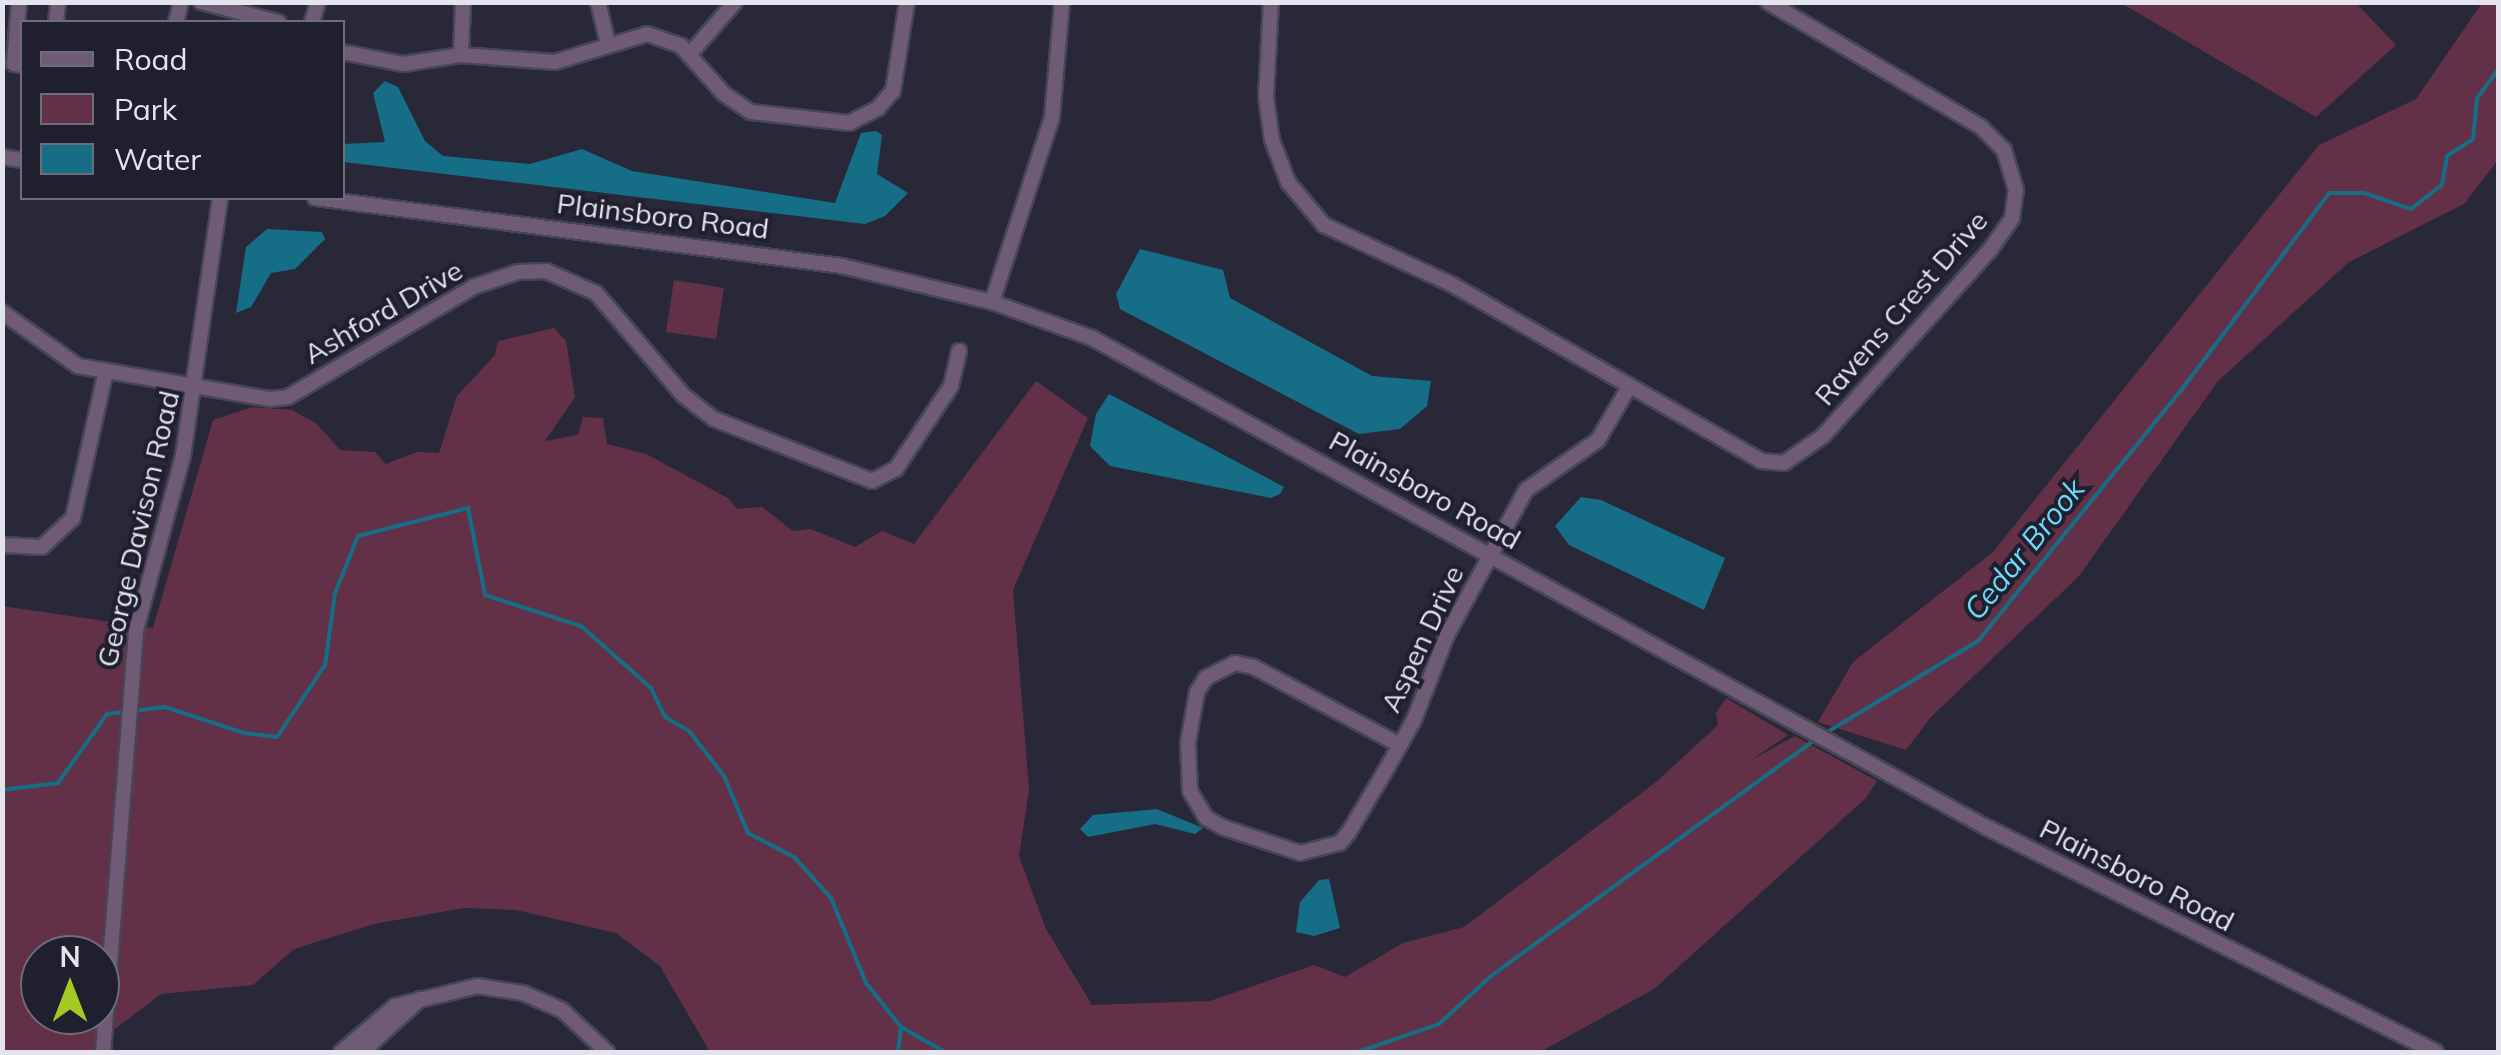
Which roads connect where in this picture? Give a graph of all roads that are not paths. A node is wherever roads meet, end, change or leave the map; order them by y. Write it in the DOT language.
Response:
graph roads {
  1 [pos="20,2"];
  2 [pos="201,2"];
  3 [pos="463,2"];
  4 [pos="598,2"];
  5 [pos="734,2"];
  6 [pos="907,2"];
  7 [pos="1062,2"];
  8 [pos="1270,2"];
  9 [pos="1768,2"];
  10 [pos="244,12"];
  11 [pos="271,20"];
  12 [pos="608,44"];
  13 [pos="345,53"];
  14 [pos="461,55"];
  15 [pos="690,55"];
  16 [pos="20,66"];
  17 [pos="220,200"];
  18 [pos="332,200"];
  19 [pos="992,302"];
  20 [pos="2,312"];
  21 [pos="959,351"];
  22 [pos="104,375"];
  23 [pos="1628,387"];
  24 [pos="196,389"];
  25 [pos="2,545"];
  26 [pos="1490,554"];
  27 [pos="1400,745"];
  28 [pos="423,996"];
  29 [pos="102,1052"];
  30 [pos="341,1052"];
  31 [pos="362,1052"];
  32 [pos="607,1052"];
  33 [pos="2436,1052"];
  1 -- 16 [label="street"];
  2 -- 10 [label="street"];
  3 -- 14 [label="street"];
  4 -- 12 [label="street"];
  5 -- 15 [label="street"];
  6 -- 15 [label="street"];
  7 -- 19 [label="street"];
  8 -- 23 [label="street, Ravens Crest Drive"];
  9 -- 23 [label="street, Ravens Crest Drive"];
  10 -- 11 [label="street"];
  12 -- 14 [label="street"];
  12 -- 15 [label="street"];
  13 -- 14 [label="street"];
  17 -- 24 [label="street, George Davison Road"];
  18 -- 19 [label="street, Plainsboro Road"];
  19 -- 26 [label="street, Plainsboro Road"];
  20 -- 22 [label="street, Ashford Drive"];
  21 -- 24 [label="street, Ashford Drive"];
  22 -- 24 [label="street, Ashford Drive"];
  22 -- 25 [label="street"];
  23 -- 26 [label="street"];
  24 -- 29 [label="street, George Davison Road"];
  26 -- 27 [label="street, Aspen Drive"];
  26 -- 33 [label="street, Plainsboro Road"];
  27 -- 27 [label="street, Aspen Drive"];
  28 -- 30 [label="street"];
  28 -- 31 [label="street"];
  28 -- 32 [label="street"];
}
